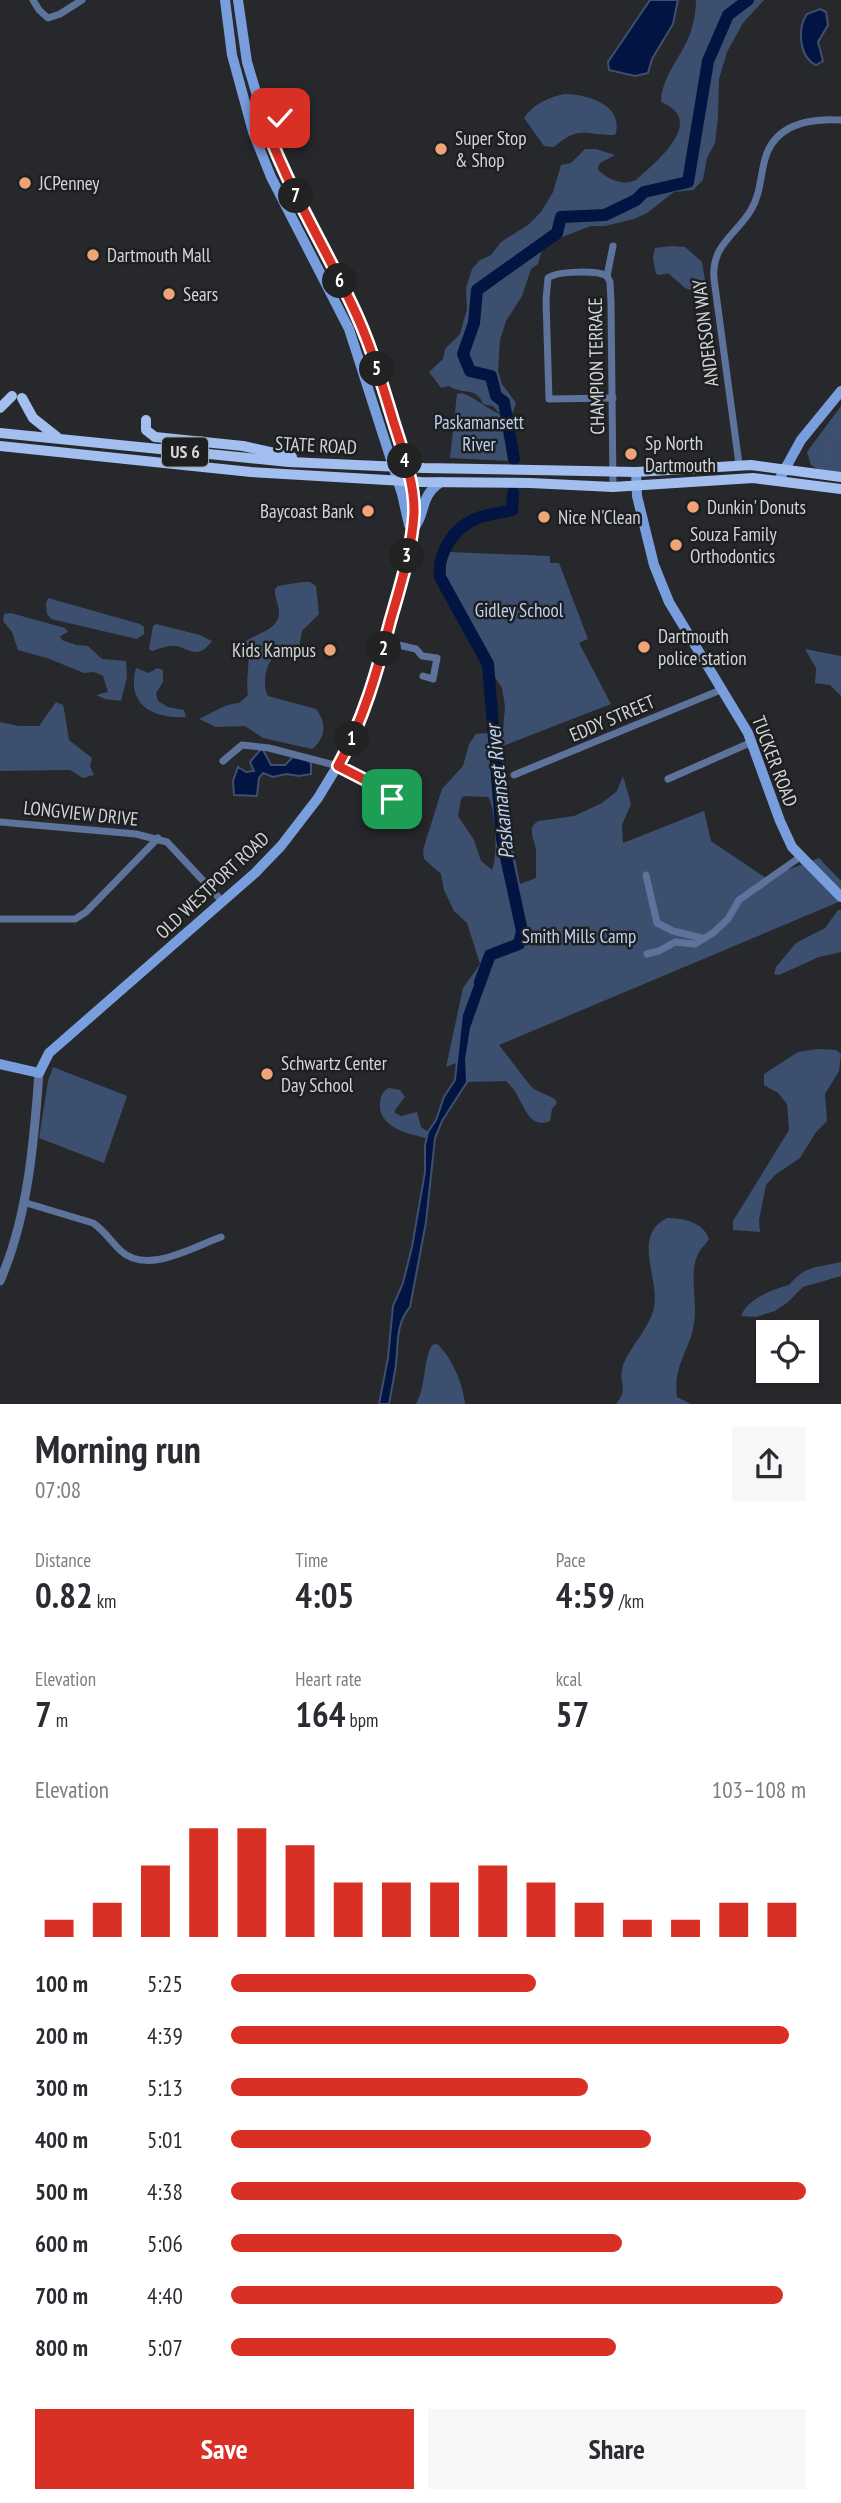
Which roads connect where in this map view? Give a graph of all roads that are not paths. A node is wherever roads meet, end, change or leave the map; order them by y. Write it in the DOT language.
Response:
graph roads {
  1 [pos="33,0"];
  2 [pos="82,0"];
  3 [pos="225,0"];
  4 [pos="239,0"];
  5 [pos="260,109"];
  6 [pos="298,118"];
  7 [pos="841,120"];
  8 [pos="614,246"];
  9 [pos="607,276"];
  10 [pos="841,391"];
  11 [pos="613,397"];
  12 [pos="0,408"];
  13 [pos="146,420"];
  14 [pos="0,433"];
  15 [pos="60,439"];
  16 [pos="0,446"];
  17 [pos="311,462"];
  18 [pos="739,464"];
  19 [pos="394,467"];
  20 [pos="407,467"];
  21 [pos="784,468"];
  22 [pos="613,471"];
  23 [pos="636,472"];
  24 [pos="841,477"];
  25 [pos="779,480"];
  26 [pos="404,481"];
  27 [pos="441,482"];
  28 [pos="636,486"];
  29 [pos="613,487"];
  30 [pos="841,489"];
  31 [pos="411,531"];
  32 [pos="385,642"];
  33 [pos="423,676"];
  34 [pos="723,689"];
  35 [pos="752,742"];
  36 [pos="223,761"];
  37 [pos="338,766"];
  38 [pos="514,775"];
  39 [pos="668,779"];
  40 [pos="384,791"];
  41 [pos="0,822"];
  42 [pos="158,838"];
  43 [pos="800,857"];
  44 [pos="646,875"];
  45 [pos="841,897"];
  46 [pos="222,902"];
  47 [pos="0,919"];
  48 [pos="703,938"];
  49 [pos="647,954"];
  50 [pos="0,1064"];
  51 [pos="38,1073"];
  52 [pos="23,1202"];
  53 [pos="221,1237"];
  54 [pos="0,1281"];
  1 -- 2 [label="street"];
  3 -- 19 [label="main road"];
  4 -- 5 [label="main road"];
  5 -- 6 [label="main road"];
  5 -- 20 [label="main road"];
  7 -- 18 [label="street, ANDERSON WAY"];
  8 -- 9 [label="street, CHAMPION TERRACE"];
  9 -- 11 [label="street, CHAMPION TERRACE"];
  9 -- 11 [label="street"];
  10 -- 21 [label="main road"];
  11 -- 22 [label="street, CHAMPION TERRACE"];
  12 -- 15 [label="main road"];
  13 -- 17 [label="main road"];
  14 -- 15 [label="main road, STATE ROAD / US 6"];
  15 -- 17 [label="main road, STATE ROAD / US 6"];
  16 -- 26 [label="main road, STATE ROAD / US 6"];
  17 -- 19 [label="main road, STATE ROAD / US 6"];
  18 -- 21 [label="main road, STATE ROAD / US 6"];
  18 -- 23 [label="main road, STATE ROAD / US 6"];
  19 -- 20 [label="main road, STATE ROAD / US 6"];
  19 -- 26 [label="main road"];
  20 -- 22 [label="main road, STATE ROAD / US 6"];
  20 -- 26 [label="main road"];
  21 -- 24 [label="main road, STATE ROAD / US 6"];
  21 -- 25 [label="main road"];
  22 -- 23 [label="main road, STATE ROAD / US 6"];
  22 -- 29 [label="street, CHAMPION TERRACE"];
  23 -- 28 [label="main road, TUCKER ROAD"];
  25 -- 28 [label="main road, STATE ROAD / US 6"];
  25 -- 30 [label="main road, STATE ROAD / US 6"];
  26 -- 27 [label="main road, STATE ROAD / US 6"];
  26 -- 31 [label="main road, OLD WESTPORT ROAD"];
  27 -- 29 [label="main road, STATE ROAD / US 6"];
  27 -- 31 [label="main road"];
  28 -- 29 [label="main road, STATE ROAD / US 6"];
  28 -- 34 [label="main road, TUCKER ROAD"];
  31 -- 32 [label="main road, OLD WESTPORT ROAD"];
  32 -- 33 [label="street"];
  32 -- 37 [label="main road, OLD WESTPORT ROAD"];
  34 -- 35 [label="main road, TUCKER ROAD"];
  34 -- 38 [label="street, EDDY STREET"];
  35 -- 39 [label="street"];
  35 -- 43 [label="main road, TUCKER ROAD"];
  36 -- 37 [label="street"];
  37 -- 40 [label="street"];
  37 -- 46 [label="main road, OLD WESTPORT ROAD"];
  41 -- 42 [label="street, LONGVIEW DRIVE"];
  42 -- 46 [label="street, LONGVIEW DRIVE"];
  42 -- 47 [label="street, LONGVIEW DRIVE"];
  43 -- 45 [label="main road, TUCKER ROAD"];
  43 -- 48 [label="street"];
  44 -- 48 [label="street"];
  46 -- 51 [label="main road, OLD WESTPORT ROAD"];
  48 -- 49 [label="street"];
  50 -- 51 [label="main road"];
  51 -- 52 [label="street"];
  52 -- 53 [label="street"];
  52 -- 54 [label="street"];
}
